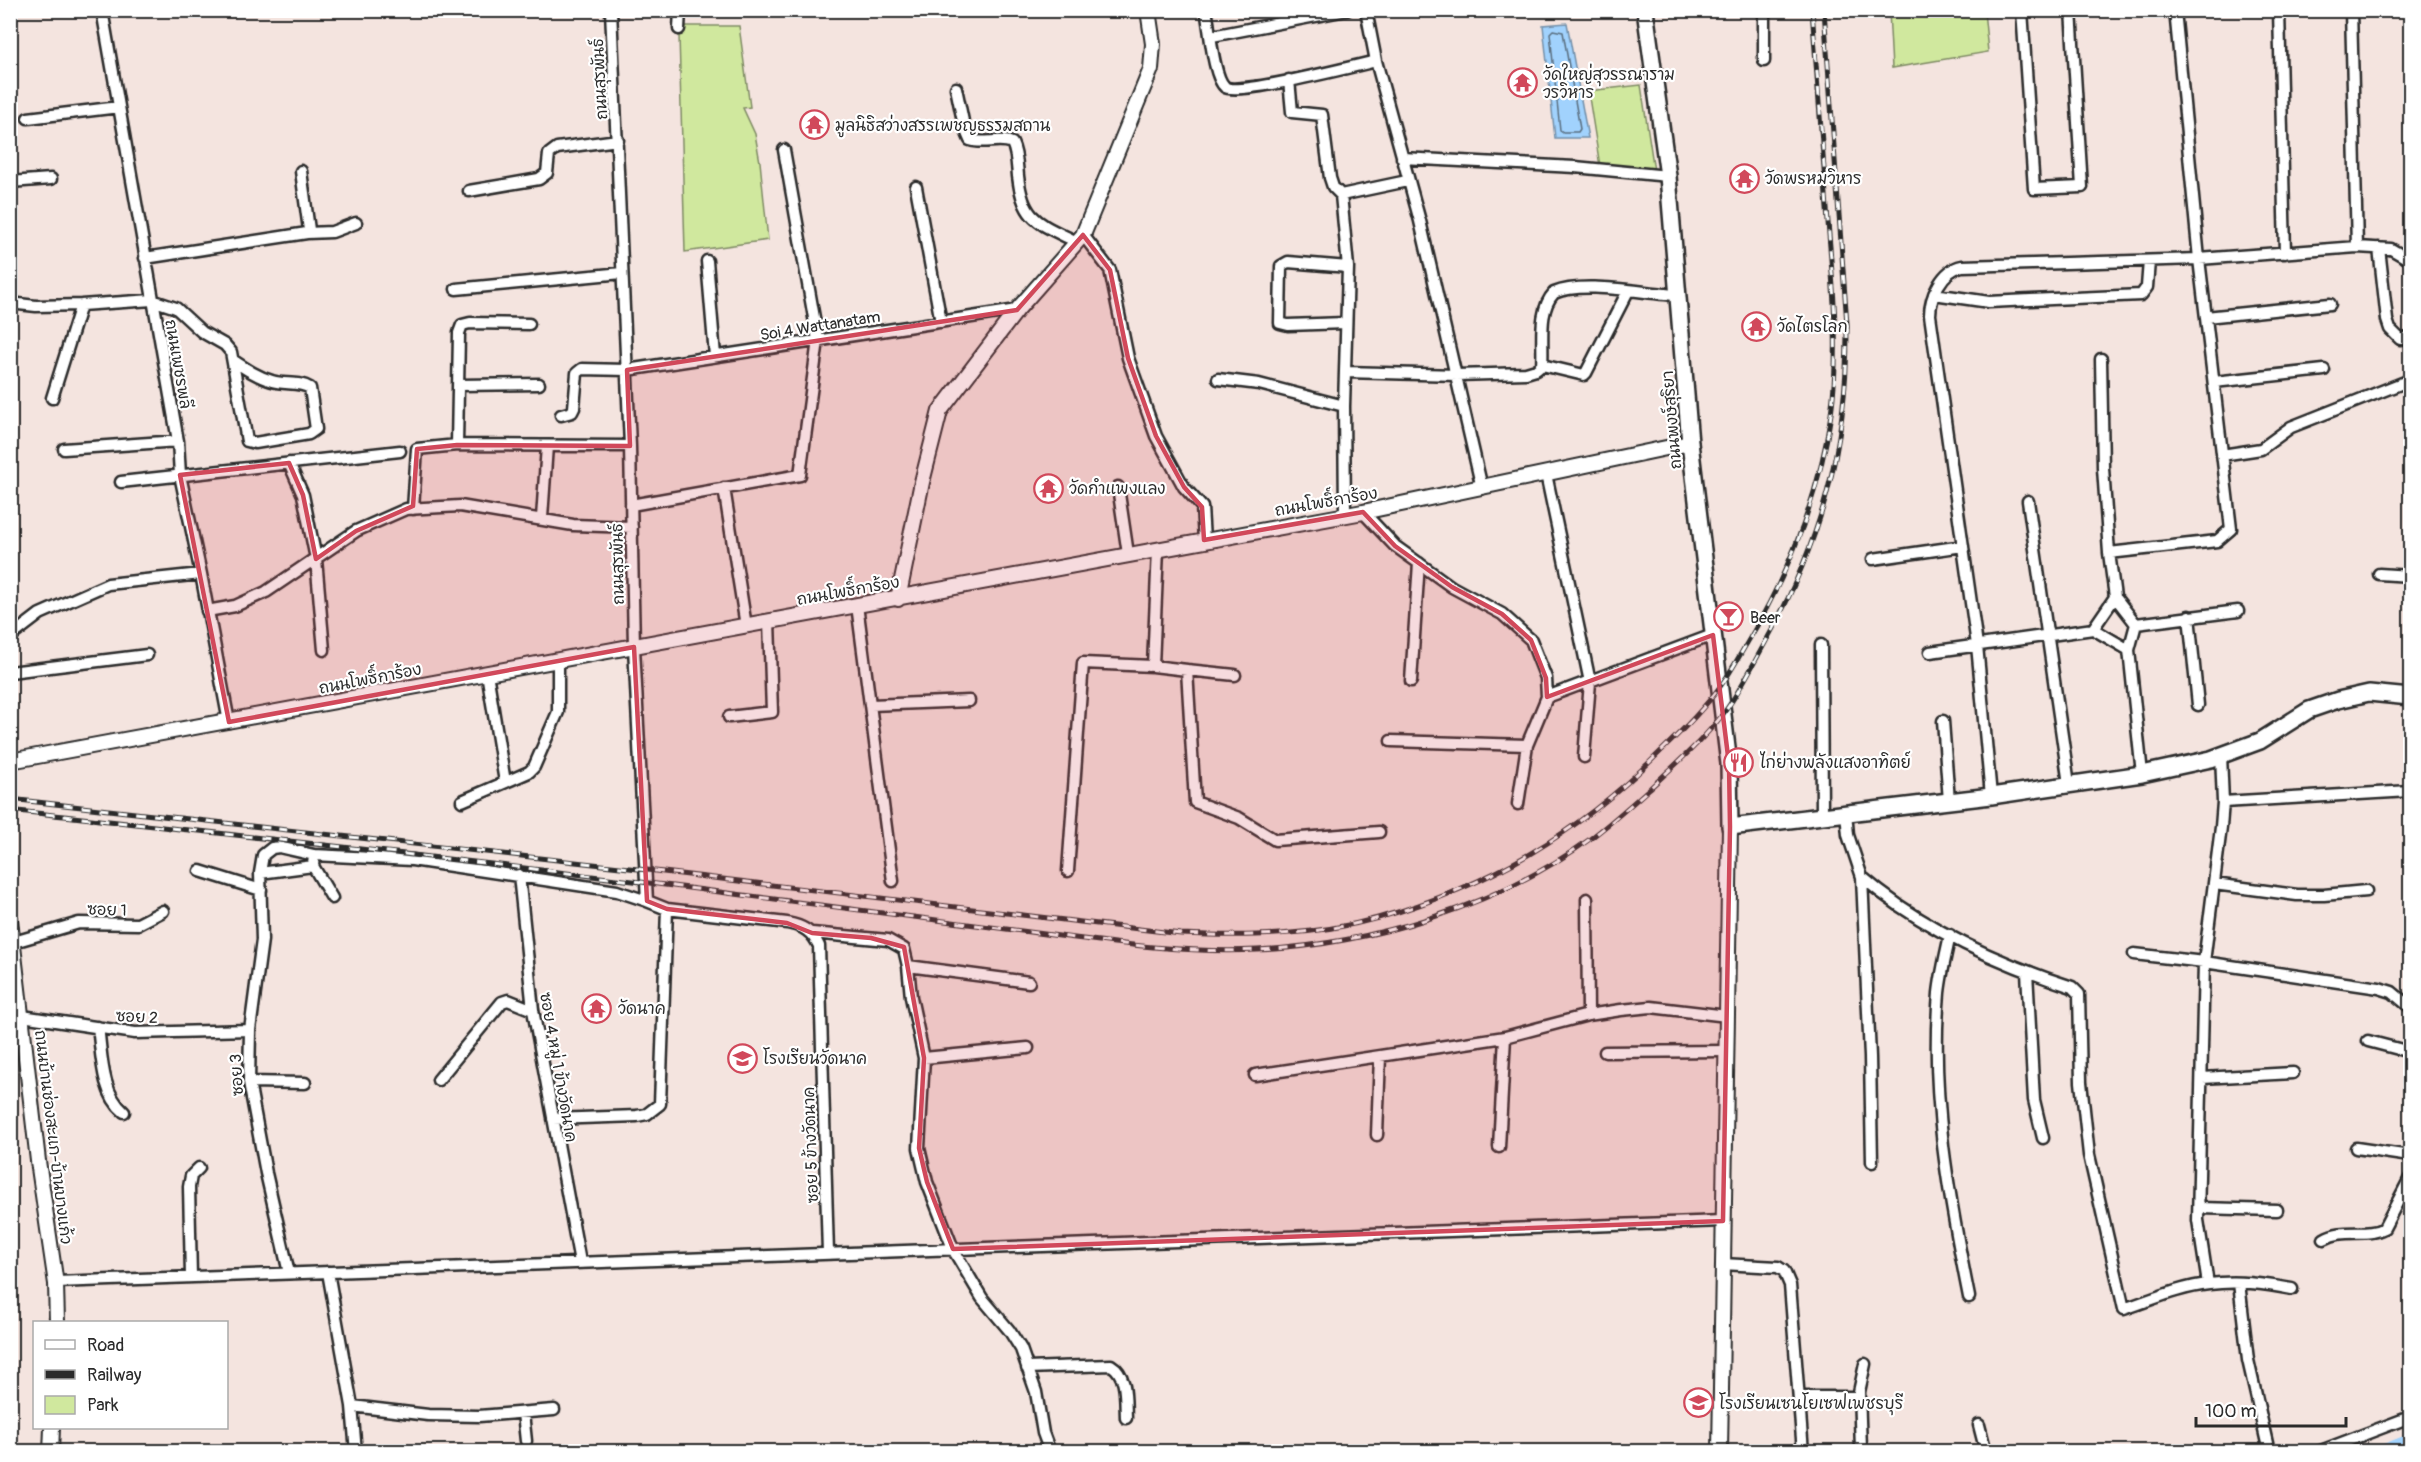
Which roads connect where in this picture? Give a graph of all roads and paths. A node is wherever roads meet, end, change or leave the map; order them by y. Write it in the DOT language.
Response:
graph roads {
  1 [pos="102,10"];
  2 [pos="224,10"];
  3 [pos="233,10"];
  4 [pos="611,10"];
  5 [pos="680,10"];
  6 [pos="1148,10"];
  7 [pos="1206,10"];
  8 [pos="1347,10"];
  9 [pos="1366,10"];
  10 [pos="1645,10"];
  11 [pos="1764,10"];
  12 [pos="2022,10"];
  13 [pos="2071,10"];
  14 [pos="2175,10"];
  15 [pos="2279,10"];
  16 [pos="2351,10"];
  17 [pos="679,29"];
  18 [pos="1212,36"];
  19 [pos="1376,61"];
  20 [pos="1764,61"];
  21 [pos="1289,80"];
  22 [pos="956,88"];
  23 [pos="119,107"];
  24 [pos="28,118"];
  25 [pos="618,140"];
  26 [pos="784,150"];
  27 [pos="1402,158"];
  28 [pos="301,171"];
  29 [pos="1668,176"];
  30 [pos="51,179"];
  31 [pos="1407,181"];
  32 [pos="10,182"];
  33 [pos="916,188"];
  34 [pos="470,191"];
  35 [pos="1341,195"];
  36 [pos="356,223"];
  37 [pos="307,233"];
  38 [pos="1080,238"];
  39 [pos="2356,247"];
  40 [pos="2379,248"];
  41 [pos="2285,253"];
  42 [pos="146,258"];
  43 [pos="2199,259"];
  44 [pos="707,261"];
  45 [pos="2148,261"];
  46 [pos="2410,261"];
  47 [pos="1348,267"];
  48 [pos="622,273"];
  49 [pos="456,289"];
  50 [pos="1628,291"];
  51 [pos="1934,294"];
  52 [pos="1679,295"];
  53 [pos="152,300"];
  54 [pos="10,303"];
  55 [pos="2330,304"];
  56 [pos="81,305"];
  57 [pos="1017,310"];
  58 [pos="2206,317"];
  59 [pos="941,322"];
  60 [pos="1345,322"];
  61 [pos="530,324"];
  62 [pos="2410,338"];
  63 [pos="818,340"];
  64 [pos="715,356"];
  65 [pos="2101,359"];
  66 [pos="234,361"];
  67 [pos="1542,365"];
  68 [pos="627,370"];
  69 [pos="2324,370"];
  70 [pos="1345,372"];
  71 [pos="1457,375"];
  72 [pos="1218,379"];
  73 [pos="2410,380"];
  74 [pos="2214,382"];
  75 [pos="539,384"];
  76 [pos="459,385"];
  77 [pos="52,398"];
  78 [pos="1344,406"];
  79 [pos="561,415"];
  80 [pos="178,441"];
  81 [pos="1690,443"];
  82 [pos="457,445"];
  83 [pos="547,446"];
  84 [pos="630,446"];
  85 [pos="64,449"];
  86 [pos="400,451"];
  87 [pos="2222,456"];
  88 [pos="289,463"];
  89 [pos="1546,474"];
  90 [pos="180,475"];
  91 [pos="121,482"];
  92 [pos="1118,487"];
  93 [pos="1482,488"];
  94 [pos="724,489"];
  95 [pos="2028,501"];
  96 [pos="631,505"];
  97 [pos="413,509"];
  98 [pos="1363,512"];
  99 [pos="1345,514"];
  100 [pos="542,518"];
  101 [pos="632,526"];
  102 [pos="1204,540"];
  103 [pos="1963,546"];
  104 [pos="1158,549"];
  105 [pos="1128,554"];
  106 [pos="2109,554"];
  107 [pos="316,559"];
  108 [pos="1873,559"];
  109 [pos="1419,563"];
  110 [pos="201,574"];
  111 [pos="2379,574"];
  112 [pos="2410,576"];
  113 [pos="2115,597"];
  114 [pos="898,599"];
  115 [pos="857,605"];
  116 [pos="207,610"];
  117 [pos="2238,610"];
  118 [pos="2189,616"];
  119 [pos="769,621"];
  120 [pos="2136,624"];
  121 [pos="746,626"];
  122 [pos="2093,629"];
  123 [pos="1713,634"];
  124 [pos="2047,636"];
  125 [pos="10,638"];
  126 [pos="1821,645"];
  127 [pos="1977,645"];
  128 [pos="634,646"];
  129 [pos="324,650"];
  130 [pos="2130,650"];
  131 [pos="1930,652"];
  132 [pos="147,655"];
  133 [pos="558,660"];
  134 [pos="1153,666"];
  135 [pos="1187,670"];
  136 [pos="10,672"];
  137 [pos="487,673"];
  138 [pos="1235,675"];
  139 [pos="1411,681"];
  140 [pos="1590,682"];
  141 [pos="1547,697"];
  142 [pos="2410,698"];
  143 [pos="969,701"];
  144 [pos="871,705"];
  145 [pos="2198,705"];
  146 [pos="729,717"];
  147 [pos="229,722"];
  148 [pos="1943,722"];
  149 [pos="1390,741"];
  150 [pos="1527,745"];
  151 [pos="2221,755"];
  152 [pos="1584,757"];
  153 [pos="10,761"];
  154 [pos="2142,774"];
  155 [pos="505,782"];
  156 [pos="2069,784"];
  157 [pos="2410,791"];
  158 [pos="1991,796"];
  159 [pos="462,801"];
  160 [pos="1949,801"];
  161 [pos="2223,802"];
  162 [pos="1518,804"];
  163 [pos="1846,812"];
  164 [pos="1822,815"];
  165 [pos="1730,827"];
  166 [pos="1379,832"];
  167 [pos="313,860"];
  168 [pos="200,871"];
  169 [pos="1068,871"];
  170 [pos="260,873"];
  171 [pos="519,875"];
  172 [pos="1862,877"];
  173 [pos="893,880"];
  174 [pos="2214,884"];
  175 [pos="261,890"];
  176 [pos="2366,891"];
  177 [pos="332,898"];
  178 [pos="1587,899"];
  179 [pos="647,901"];
  180 [pos="667,909"];
  181 [pos="163,911"];
  182 [pos="10,920"];
  183 [pos="812,933"];
  184 [pos="1950,935"];
  185 [pos="14,942"];
  186 [pos="2134,954"];
  187 [pos="2204,962"];
  188 [pos="908,966"];
  189 [pos="2027,972"];
  190 [pos="1029,982"];
  191 [pos="2410,1007"];
  192 [pos="533,1010"];
  193 [pos="1588,1015"];
  194 [pos="22,1016"];
  195 [pos="1727,1016"];
  196 [pos="98,1027"];
  197 [pos="250,1030"];
  198 [pos="1506,1037"];
  199 [pos="2368,1041"];
  200 [pos="1028,1048"];
  201 [pos="1726,1051"];
  202 [pos="1605,1052"];
  203 [pos="2410,1052"];
  204 [pos="1380,1056"];
  205 [pos="924,1058"];
  206 [pos="2293,1073"];
  207 [pos="1255,1075"];
  208 [pos="2202,1078"];
  209 [pos="438,1080"];
  210 [pos="249,1082"];
  211 [pos="305,1083"];
  212 [pos="124,1112"];
  213 [pos="553,1119"];
  214 [pos="1377,1135"];
  215 [pos="2043,1138"];
  216 [pos="1499,1147"];
  217 [pos="2356,1148"];
  218 [pos="2410,1156"];
  219 [pos="1872,1162"];
  220 [pos="200,1168"];
  221 [pos="2410,1178"];
  222 [pos="2199,1208"];
  223 [pos="2277,1210"];
  224 [pos="1723,1221"];
  225 [pos="2324,1239"];
  226 [pos="953,1249"];
  227 [pos="828,1253"];
  228 [pos="580,1262"];
  229 [pos="1722,1264"];
  230 [pos="328,1272"];
  231 [pos="289,1273"];
  232 [pos="191,1276"];
  233 [pos="56,1281"];
  234 [pos="2239,1283"];
  235 [pos="2208,1284"];
  236 [pos="2292,1289"];
  237 [pos="1969,1297"];
  238 [pos="57,1321"];
  239 [pos="1865,1364"];
  240 [pos="1028,1368"];
  241 [pos="1859,1396"];
  242 [pos="1799,1397"];
  243 [pos="352,1406"];
  244 [pos="554,1410"];
  245 [pos="523,1413"];
  246 [pos="1126,1418"];
  247 [pos="2410,1418"];
  248 [pos="1979,1425"];
  249 [pos="52,1429"];
  250 [pos="526,1441"];
  251 [pos="1861,1449"];
  252 [pos="51,1452"];
  253 [pos="356,1452"];
  254 [pos="1050,1452"];
  255 [pos="1720,1452"];
  256 [pos="1803,1452"];
  257 [pos="1986,1452"];
  258 [pos="2269,1452"];
  259 [pos="2318,1452"];
  1 -- 23 [label="street, ถนนเพชรพลี"];
  2 -- 3 [label="street"];
  4 -- 25 [label="street, ถนนสุรพันธ์"];
  5 -- 17 [label="street"];
  6 -- 38 [label="street"];
  7 -- 18 [label="street"];
  8 -- 18 [label="street"];
  9 -- 19 [label="street"];
  10 -- 29 [label="main road, ถนนพงษ์สุริยา"];
  11 -- 20 [label="street"];
  12 -- 13 [label="street"];
  14 -- 43 [label="street"];
  15 -- 41 [label="street"];
  16 -- 39 [label="street"];
  18 -- 21 [label="street"];
  19 -- 21 [label="street"];
  19 -- 27 [label="street"];
  21 -- 35 [label="street"];
  22 -- 38 [label="street"];
  23 -- 24 [label="street"];
  23 -- 42 [label="street, ถนนเพชรพลี"];
  25 -- 34 [label="street"];
  25 -- 48 [label="street, ถนนสุรพันธ์"];
  26 -- 63 [label="street"];
  27 -- 29 [label="street"];
  27 -- 31 [label="street"];
  28 -- 37 [label="street"];
  29 -- 52 [label="main road, ถนนพงษ์สุริยา"];
  30 -- 32 [label="street"];
  31 -- 35 [label="street"];
  31 -- 71 [label="street"];
  33 -- 59 [label="street"];
  35 -- 47 [label="street"];
  36 -- 37 [label="street"];
  37 -- 42 [label="street"];
  38 -- 57 [label="street"];
  38 -- 102 [label="street"];
  39 -- 40 [label="street"];
  39 -- 41 [label="street"];
  40 -- 46 [label="street"];
  40 -- 62 [label="street"];
  41 -- 43 [label="street"];
  42 -- 53 [label="street, ถนนเพชรพลี"];
  43 -- 45 [label="street"];
  43 -- 58 [label="street"];
  44 -- 64 [label="street"];
  45 -- 51 [label="street"];
  45 -- 51 [label="street"];
  47 -- 60 [label="street"];
  47 -- 60 [label="street"];
  48 -- 49 [label="street"];
  48 -- 68 [label="street, ถนนสุรพันธ์"];
  50 -- 52 [label="street"];
  50 -- 67 [label="street"];
  50 -- 67 [label="street"];
  51 -- 103 [label="street"];
  52 -- 81 [label="main road, ถนนพงษ์สุริยา"];
  53 -- 56 [label="street"];
  53 -- 66 [label="street"];
  53 -- 80 [label="street, ถนนเพชรพลี"];
  54 -- 56 [label="street"];
  55 -- 58 [label="street"];
  56 -- 77 [label="street"];
  57 -- 59 [label="street, Soi 4 Wattanatam"];
  57 -- 114 [label="street"];
  58 -- 74 [label="street"];
  59 -- 63 [label="street, Soi 4 Wattanatam"];
  60 -- 70 [label="street"];
  61 -- 76 [label="street"];
  63 -- 64 [label="street, Soi 4 Wattanatam"];
  63 -- 94 [label="street"];
  64 -- 68 [label="street, Soi 4 Wattanatam"];
  65 -- 106 [label="street"];
  66 -- 66 [label="street"];
  67 -- 71 [label="street"];
  68 -- 79 [label="street, Soi 4 Wattanatam"];
  68 -- 84 [label="street, ถนนสุรพันธ์"];
  69 -- 74 [label="street"];
  70 -- 71 [label="street"];
  70 -- 78 [label="street"];
  71 -- 93 [label="street"];
  72 -- 78 [label="street"];
  73 -- 87 [label="street"];
  74 -- 87 [label="street"];
  75 -- 76 [label="street"];
  76 -- 82 [label="street"];
  78 -- 99 [label="street"];
  80 -- 85 [label="street"];
  80 -- 90 [label="street, ถนนเพชรพลี"];
  81 -- 89 [label="street, ถนนโพธิ์การ้อง"];
  81 -- 123 [label="main road, ถนนพงษ์สุริยา"];
  82 -- 83 [label="street"];
  82 -- 97 [label="street"];
  83 -- 84 [label="street"];
  83 -- 100 [label="street"];
  84 -- 96 [label="street, ถนนสุรพันธ์"];
  86 -- 88 [label="street"];
  87 -- 106 [label="street"];
  88 -- 90 [label="street"];
  88 -- 107 [label="street"];
  89 -- 93 [label="street, ถนนโพธิ์การ้อง"];
  89 -- 140 [label="street"];
  90 -- 91 [label="street"];
  90 -- 110 [label="street, ถนนเพชรพลี"];
  92 -- 105 [label="street"];
  93 -- 98 [label="street, ถนนโพธิ์การ้อง"];
  94 -- 96 [label="street"];
  94 -- 121 [label="street"];
  95 -- 124 [label="street"];
  96 -- 101 [label="street, ถนนสุรพันธ์"];
  97 -- 100 [label="street"];
  97 -- 107 [label="street"];
  98 -- 99 [label="street, ถนนโพธิ์การ้อง"];
  98 -- 109 [label="street"];
  99 -- 102 [label="street, ถนนโพธิ์การ้อง"];
  100 -- 101 [label="street"];
  101 -- 128 [label="street, ถนนสุรพันธ์"];
  102 -- 104 [label="street, ถนนโพธิ์การ้อง"];
  103 -- 108 [label="street"];
  103 -- 127 [label="street"];
  104 -- 105 [label="street, ถนนโพธิ์การ้อง"];
  104 -- 134 [label="street"];
  105 -- 114 [label="street, ถนนโพธิ์การ้อง"];
  106 -- 113 [label="street"];
  107 -- 116 [label="street"];
  107 -- 129 [label="street"];
  109 -- 139 [label="street"];
  109 -- 141 [label="street"];
  110 -- 116 [label="street, ถนนเพชรพลี"];
  110 -- 125 [label="street"];
  111 -- 112 [label="street"];
  113 -- 120 [label="street"];
  113 -- 122 [label="street"];
  114 -- 115 [label="street, ถนนโพธิ์การ้อง"];
  115 -- 119 [label="street, ถนนโพธิ์การ้อง"];
  115 -- 144 [label="street"];
  116 -- 147 [label="street, ถนนเพชรพลี"];
  117 -- 118 [label="street"];
  118 -- 120 [label="street"];
  118 -- 145 [label="street"];
  119 -- 121 [label="street, ถนนโพธิ์การ้อง"];
  119 -- 146 [label="street"];
  120 -- 130 [label="street"];
  121 -- 128 [label="street, ถนนโพธิ์การ้อง"];
  122 -- 124 [label="street"];
  122 -- 130 [label="street"];
  123 -- 140 [label="street"];
  123 -- 165 [label="main road, ถนนพงษ์สุริยา"];
  124 -- 127 [label="street"];
  124 -- 156 [label="street"];
  126 -- 164 [label="street"];
  127 -- 131 [label="street"];
  127 -- 158 [label="street"];
  128 -- 133 [label="street, ถนนโพธิ์การ้อง"];
  128 -- 179 [label="street, ถนนสุรพันธ์"];
  130 -- 154 [label="street"];
  132 -- 136 [label="street"];
  133 -- 137 [label="street, ถนนโพธิ์การ้อง"];
  133 -- 155 [label="street"];
  134 -- 135 [label="street"];
  134 -- 169 [label="street"];
  135 -- 138 [label="street"];
  135 -- 166 [label="street"];
  137 -- 147 [label="street, ถนนโพธิ์การ้อง"];
  137 -- 155 [label="street"];
  140 -- 141 [label="street"];
  140 -- 152 [label="street"];
  141 -- 150 [label="street"];
  142 -- 151 [label="main road"];
  143 -- 144 [label="street"];
  144 -- 173 [label="street"];
  147 -- 153 [label="street, ถนนโพธิ์การ้อง"];
  148 -- 160 [label="street"];
  149 -- 150 [label="street"];
  150 -- 162 [label="street"];
  151 -- 154 [label="main road"];
  151 -- 161 [label="street"];
  154 -- 156 [label="main road"];
  155 -- 159 [label="street"];
  156 -- 158 [label="main road"];
  157 -- 161 [label="street"];
  158 -- 160 [label="main road"];
  160 -- 163 [label="main road"];
  161 -- 174 [label="street"];
  163 -- 164 [label="main road"];
  163 -- 172 [label="street"];
  164 -- 165 [label="main road"];
  165 -- 195 [label="street"];
  167 -- 170 [label="street"];
  167 -- 170 [label="street"];
  167 -- 171 [label="street"];
  167 -- 177 [label="street"];
  168 -- 175 [label="street"];
  170 -- 175 [label="street, ซอย 3"];
  171 -- 179 [label="street"];
  171 -- 192 [label="street, ซอย 4 หมู่ 1 ข้างวัดนาค"];
  172 -- 184 [label="street"];
  172 -- 219 [label="street"];
  174 -- 176 [label="street"];
  174 -- 187 [label="street"];
  175 -- 197 [label="street, ซอย 3"];
  178 -- 193 [label="street"];
  179 -- 180 [label="street"];
  180 -- 183 [label="street"];
  180 -- 213 [label="street"];
  181 -- 185 [label="street, ซอย 1"];
  182 -- 185 [label="street, ถนนบ้านช่องสะแก-บ้านบางแก้ว"];
  183 -- 188 [label="street"];
  183 -- 227 [label="street, ซอย 5 ข้างวัดนาค"];
  184 -- 189 [label="street"];
  184 -- 237 [label="street"];
  185 -- 194 [label="street, ถนนบ้านช่องสะแก-บ้านบางแก้ว"];
  186 -- 187 [label="street"];
  187 -- 191 [label="street"];
  187 -- 208 [label="street"];
  188 -- 190 [label="street"];
  188 -- 205 [label="street"];
  189 -- 215 [label="street"];
  189 -- 235 [label="street"];
  192 -- 209 [label="street"];
  192 -- 213 [label="street, ซอย 4 หมู่ 1 ข้างวัดนาค"];
  193 -- 195 [label="street"];
  193 -- 198 [label="street"];
  194 -- 196 [label="street, ซอย 2"];
  194 -- 233 [label="street, ถนนบ้านช่องสะแก-บ้านบางแก้ว"];
  195 -- 201 [label="street"];
  196 -- 197 [label="street, ซอย 2"];
  196 -- 212 [label="street"];
  197 -- 210 [label="street, ซอย 3"];
  198 -- 204 [label="street"];
  198 -- 216 [label="street"];
  199 -- 203 [label="street"];
  200 -- 205 [label="street"];
  201 -- 202 [label="street"];
  201 -- 224 [label="street"];
  204 -- 207 [label="street"];
  204 -- 214 [label="street"];
  205 -- 226 [label="street"];
  206 -- 208 [label="street"];
  208 -- 222 [label="street"];
  210 -- 211 [label="street"];
  210 -- 231 [label="street, ซอย 3"];
  213 -- 228 [label="street, ซอย 4 หมู่ 1 ข้างวัดนาค"];
  217 -- 218 [label="street"];
  220 -- 232 [label="street"];
  221 -- 225 [label="street"];
  222 -- 223 [label="street"];
  222 -- 235 [label="street"];
  224 -- 226 [label="street"];
  224 -- 229 [label="street"];
  226 -- 227 [label="street"];
  226 -- 240 [label="street"];
  227 -- 228 [label="street"];
  228 -- 230 [label="street"];
  229 -- 242 [label="street"];
  229 -- 255 [label="street"];
  230 -- 231 [label="street"];
  230 -- 243 [label="street"];
  231 -- 232 [label="street"];
  232 -- 233 [label="street"];
  233 -- 238 [label="street, ถนนบ้านช่องสะแก-บ้านบางแก้ว"];
  234 -- 235 [label="street"];
  234 -- 236 [label="street"];
  234 -- 258 [label="street"];
  239 -- 241 [label="street"];
  240 -- 246 [label="street"];
  240 -- 254 [label="street"];
  241 -- 242 [label="street"];
  241 -- 251 [label="street"];
  242 -- 256 [label="street"];
  243 -- 245 [label="street"];
  243 -- 253 [label="street"];
  244 -- 245 [label="street"];
  245 -- 250 [label="street"];
  247 -- 259 [label="street"];
  248 -- 257 [label="street"];
  249 -- 252 [label="street"];
}
